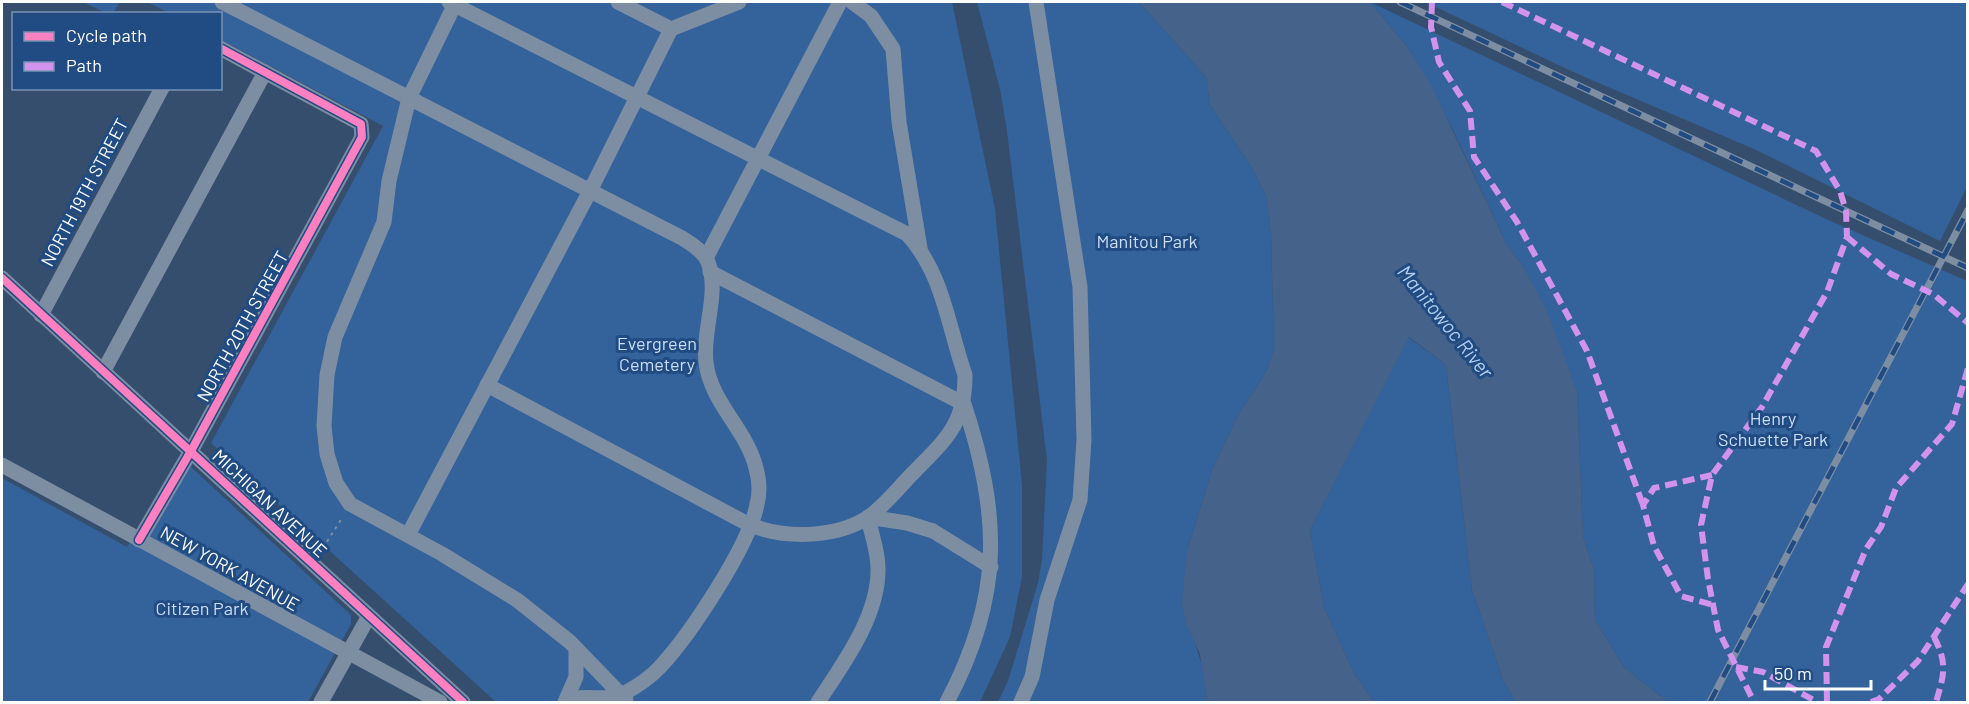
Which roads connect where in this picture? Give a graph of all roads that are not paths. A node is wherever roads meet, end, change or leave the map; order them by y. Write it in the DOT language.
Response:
graph roads {
  1 [pos="222,2"];
  2 [pos="453,2"];
  3 [pos="618,2"];
  4 [pos="739,2"];
  5 [pos="840,2"];
  6 [pos="852,2"];
  7 [pos="1036,2"];
  8 [pos="671,29"];
  9 [pos="222,49"];
  10 [pos="265,72"];
  11 [pos="161,90"];
  12 [pos="409,98"];
  13 [pos="637,98"];
  14 [pos="758,159"];
  15 [pos="590,191"];
  16 [pos="920,249"];
  17 [pos="708,265"];
  18 [pos="2,278"];
  19 [pos="41,315"];
  20 [pos="104,372"];
  21 [pos="487,385"];
  22 [pos="964,404"];
  23 [pos="191,451"];
  24 [pos="2,465"];
  25 [pos="868,518"];
  26 [pos="751,525"];
  27 [pos="408,536"];
  28 [pos="139,540"];
  29 [pos="991,567"];
  30 [pos="369,616"];
  31 [pos="576,649"];
  32 [pos="348,654"];
  33 [pos="624,699"];
  34 [pos="321,702"];
  35 [pos="440,702"];
  36 [pos="463,702"];
  37 [pos="565,702"];
  38 [pos="818,702"];
  39 [pos="947,702"];
  40 [pos="1021,702"];
  1 -- 12 [label="street"];
  2 -- 12 [label="street"];
  2 -- 13 [label="street"];
  3 -- 8 [label="street"];
  4 -- 8 [label="street"];
  5 -- 14 [label="street"];
  6 -- 16 [label="street"];
  7 -- 40 [label="street"];
  8 -- 13 [label="street"];
  9 -- 10 [label="street"];
  10 -- 20 [label="street"];
  10 -- 23 [label="street, NORTH 20TH STREET"];
  11 -- 19 [label="street, NORTH 19TH STREET"];
  12 -- 15 [label="street"];
  12 -- 27 [label="street"];
  13 -- 14 [label="street"];
  13 -- 15 [label="street"];
  14 -- 16 [label="street"];
  14 -- 17 [label="street"];
  15 -- 17 [label="street"];
  15 -- 21 [label="street"];
  16 -- 22 [label="street"];
  17 -- 22 [label="street"];
  17 -- 26 [label="street"];
  18 -- 19 [label="street, MICHIGAN AVENUE"];
  19 -- 20 [label="street, MICHIGAN AVENUE"];
  20 -- 23 [label="street, MICHIGAN AVENUE"];
  21 -- 26 [label="street"];
  21 -- 27 [label="street"];
  22 -- 25 [label="street"];
  22 -- 29 [label="street"];
  23 -- 28 [label="street, NORTH 20TH STREET"];
  23 -- 30 [label="street, MICHIGAN AVENUE"];
  24 -- 28 [label="street, NEW YORK AVENUE"];
  25 -- 26 [label="street"];
  25 -- 29 [label="street"];
  25 -- 38 [label="street"];
  26 -- 33 [label="street"];
  27 -- 31 [label="street"];
  28 -- 32 [label="street, NEW YORK AVENUE"];
  29 -- 39 [label="street"];
  30 -- 32 [label="street"];
  30 -- 36 [label="street, MICHIGAN AVENUE"];
  31 -- 33 [label="street"];
  31 -- 37 [label="street"];
  32 -- 34 [label="street"];
  32 -- 35 [label="street, NEW YORK AVENUE"];
  33 -- 37 [label="street"];
}
